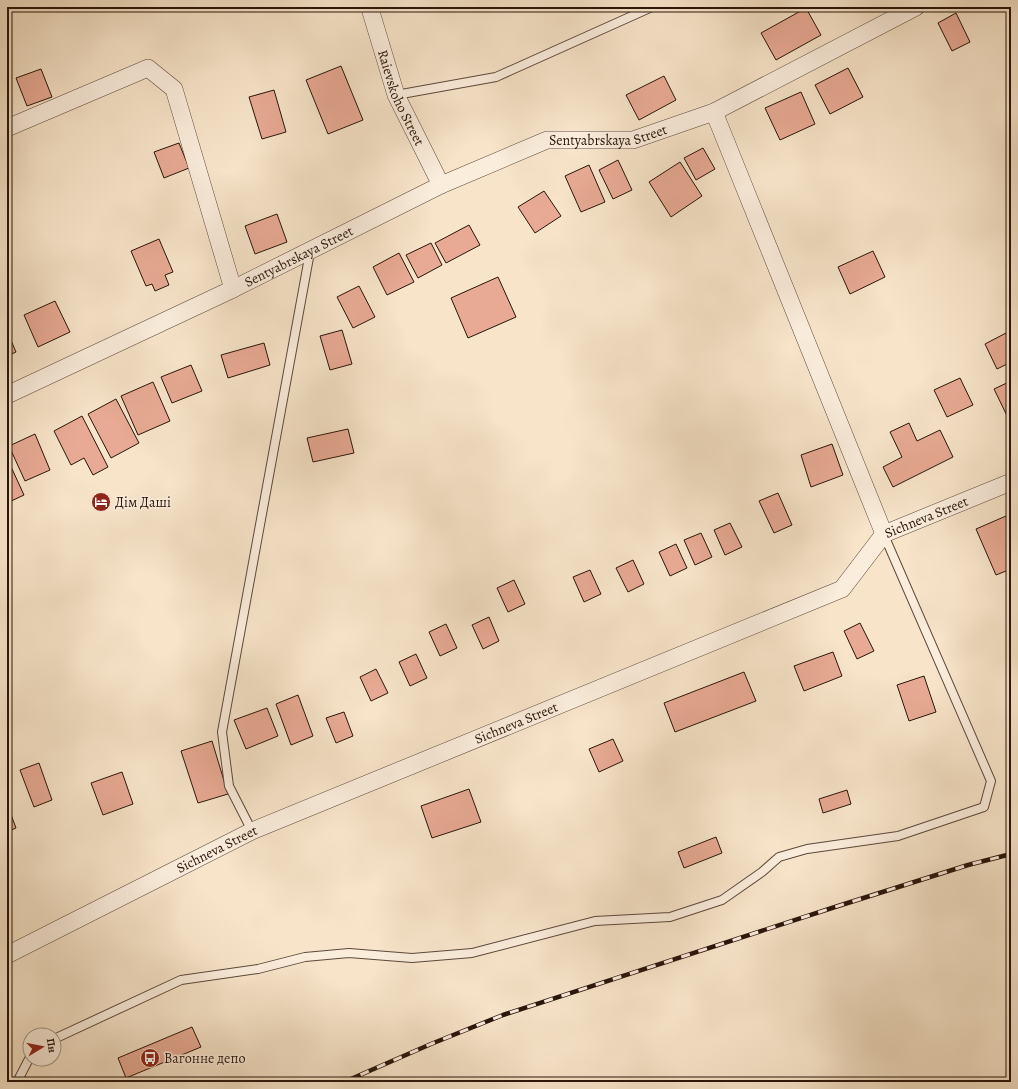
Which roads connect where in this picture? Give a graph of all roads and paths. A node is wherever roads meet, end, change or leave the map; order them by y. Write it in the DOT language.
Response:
graph roads {
  1 [pos="370,7"];
  2 [pos="652,7"];
  3 [pos="916,7"];
  4 [pos="396,94"];
  5 [pos="714,112"];
  6 [pos="7,128"];
  7 [pos="441,185"];
  8 [pos="310,251"];
  9 [pos="233,289"];
  10 [pos="7,395"];
  11 [pos="1011,482"];
  12 [pos="884,534"];
  13 [pos="252,831"];
  14 [pos="7,955"];
  15 [pos="62,1035"];
  16 [pos="25,1067"];
  17 [pos="17,1082"];
  1 -- 4 [label="street, Raievskoho Street"];
  2 -- 4 [label="lane"];
  3 -- 5 [label="street, Sentyabrskaya Street"];
  4 -- 7 [label="street, Raievskoho Street"];
  5 -- 7 [label="street, Sentyabrskaya Street"];
  5 -- 12 [label="street"];
  6 -- 9 [label="street, Sentyabrskaya Street"];
  7 -- 8 [label="street, Sentyabrskaya Street"];
  8 -- 9 [label="street, Sentyabrskaya Street"];
  8 -- 13 [label="lane"];
  9 -- 10 [label="street, Sentyabrskaya Street"];
  11 -- 12 [label="street, Sichneva Street"];
  12 -- 13 [label="street, Sichneva Street"];
  12 -- 15 [label="lane"];
  13 -- 14 [label="street, Sichneva Street"];
  16 -- 17 [label="lane"];
}
